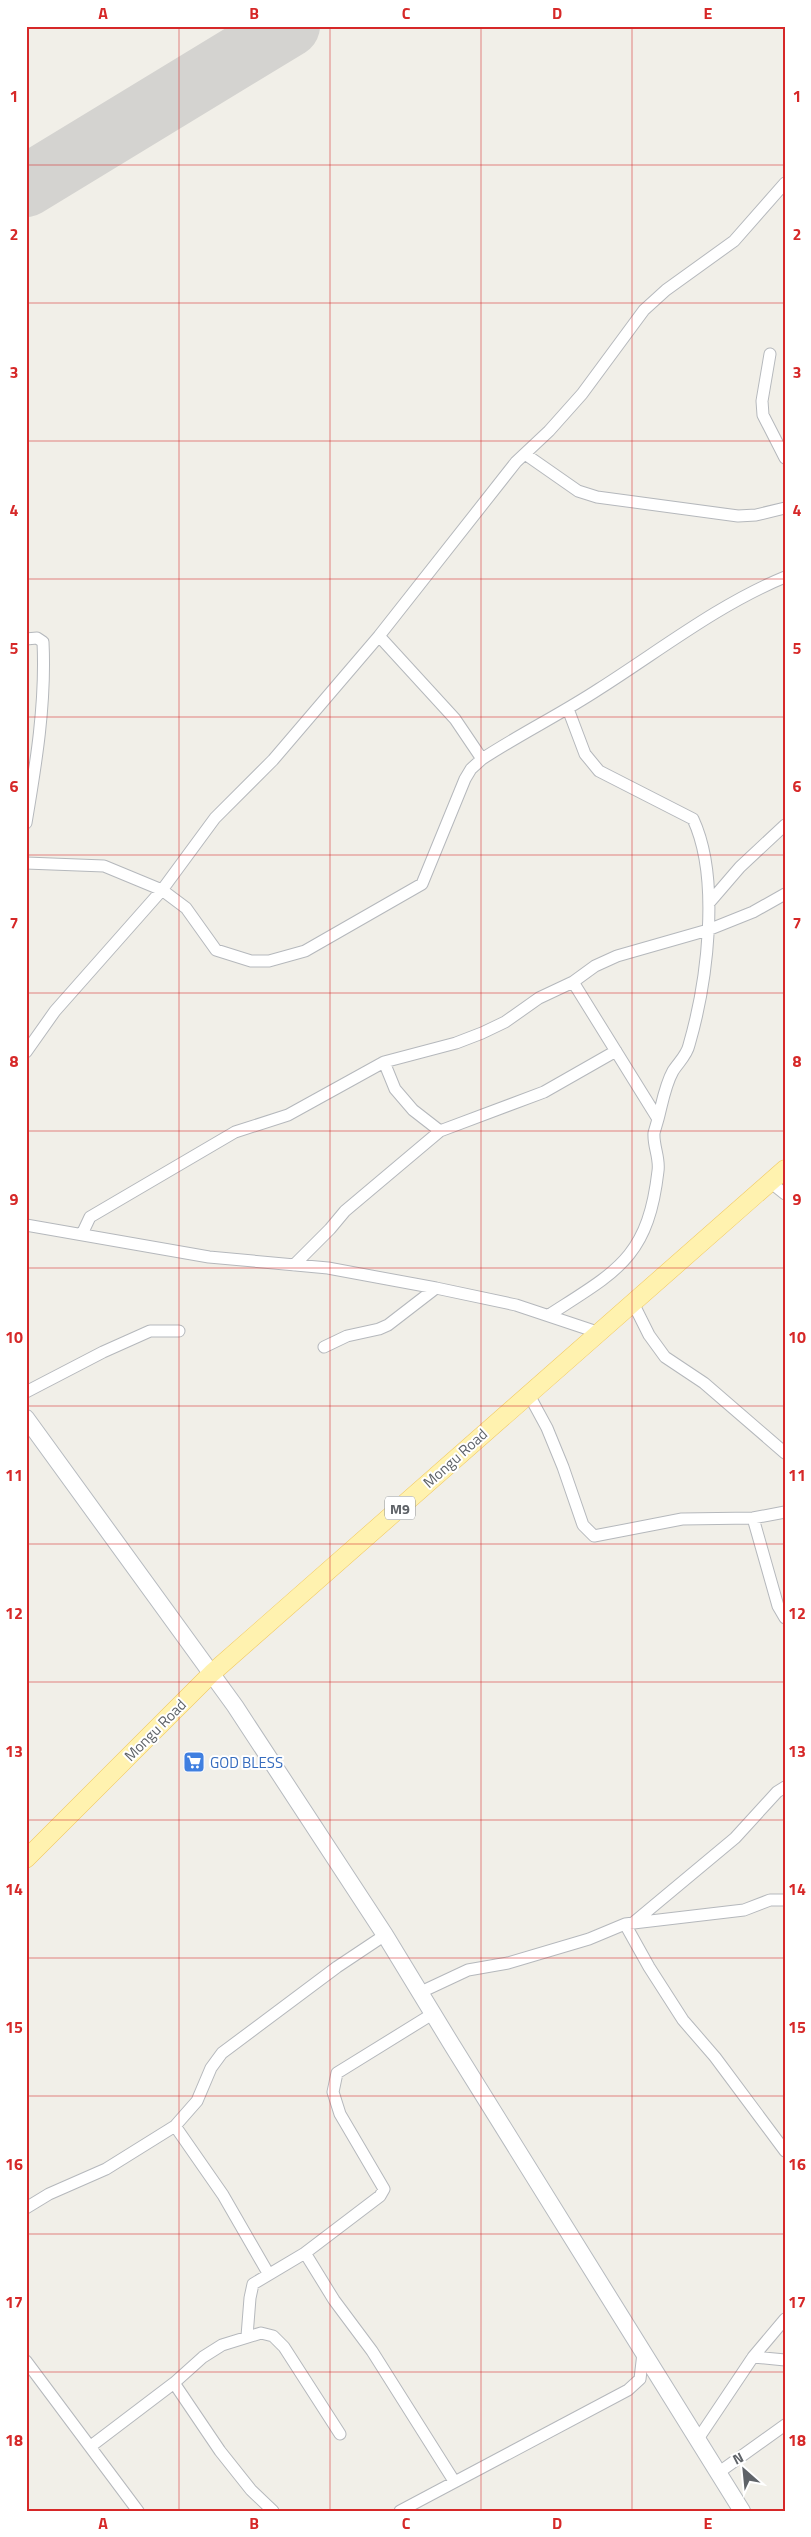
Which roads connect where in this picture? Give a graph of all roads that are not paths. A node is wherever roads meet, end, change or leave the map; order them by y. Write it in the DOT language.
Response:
graph roads {
  1 [pos="785,183"];
  2 [pos="770,354"];
  3 [pos="525,454"];
  4 [pos="785,458"];
  5 [pos="785,508"];
  6 [pos="785,577"];
  7 [pos="379,636"];
  8 [pos="26,639"];
  9 [pos="568,709"];
  10 [pos="482,759"];
  11 [pos="26,823"];
  12 [pos="785,825"];
  13 [pos="26,863"];
  14 [pos="162,890"];
  15 [pos="785,894"];
  16 [pos="709,903"];
  17 [pos="708,930"];
  18 [pos="573,982"];
  19 [pos="616,1051"];
  20 [pos="26,1052"];
  21 [pos="384,1062"];
  22 [pos="658,1118"];
  23 [pos="440,1131"];
  24 [pos="785,1170"];
  25 [pos="770,1182"];
  26 [pos="785,1194"];
  27 [pos="26,1226"];
  28 [pos="82,1234"];
  29 [pos="294,1265"];
  30 [pos="436,1288"];
  31 [pos="634,1305"];
  32 [pos="549,1315"];
  33 [pos="179,1331"];
  34 [pos="600,1333"];
  35 [pos="324,1347"];
  36 [pos="26,1392"];
  37 [pos="528,1393"];
  38 [pos="26,1418"];
  39 [pos="785,1453"];
  40 [pos="785,1512"];
  41 [pos="753,1518"];
  42 [pos="785,1618"];
  43 [pos="212,1674"];
  44 [pos="785,1787"];
  45 [pos="26,1859"];
  46 [pos="785,1900"];
  47 [pos="629,1924"];
  48 [pos="385,1935"];
  49 [pos="421,1992"];
  50 [pos="434,2013"];
  51 [pos="175,2126"];
  52 [pos="785,2151"];
  53 [pos="26,2208"];
  54 [pos="305,2253"];
  55 [pos="268,2273"];
  56 [pos="785,2319"];
  57 [pos="248,2336"];
  58 [pos="643,2353"];
  59 [pos="753,2357"];
  60 [pos="785,2360"];
  61 [pos="26,2361"];
  62 [pos="174,2383"];
  63 [pos="785,2425"];
  64 [pos="340,2434"];
  65 [pos="698,2439"];
  66 [pos="90,2446"];
  67 [pos="718,2473"];
  68 [pos="454,2481"];
  69 [pos="138,2511"];
  70 [pos="273,2511"];
  71 [pos="400,2511"];
  72 [pos="742,2511"];
  1 -- 3 [label="street"];
  2 -- 4 [label="street"];
  3 -- 5 [label="street"];
  3 -- 7 [label="street"];
  6 -- 9 [label="street"];
  7 -- 10 [label="street"];
  7 -- 14 [label="street"];
  8 -- 11 [label="street"];
  9 -- 10 [label="street"];
  9 -- 16 [label="street"];
  10 -- 14 [label="street"];
  12 -- 16 [label="street"];
  13 -- 14 [label="street"];
  14 -- 20 [label="street"];
  15 -- 17 [label="street"];
  16 -- 17 [label="street"];
  17 -- 18 [label="street"];
  17 -- 22 [label="street"];
  18 -- 19 [label="street"];
  18 -- 21 [label="street"];
  19 -- 22 [label="street"];
  19 -- 23 [label="street"];
  21 -- 23 [label="street"];
  21 -- 28 [label="street"];
  22 -- 32 [label="street"];
  23 -- 29 [label="street"];
  24 -- 25 [label="main road, Mongu Road / M9"];
  25 -- 26 [label="street"];
  25 -- 31 [label="main road, Mongu Road / M9"];
  27 -- 28 [label="street"];
  28 -- 29 [label="street"];
  29 -- 30 [label="street"];
  30 -- 32 [label="street"];
  30 -- 35 [label="street"];
  31 -- 34 [label="main road, Mongu Road / M9"];
  31 -- 39 [label="street"];
  32 -- 34 [label="street"];
  33 -- 36 [label="street"];
  34 -- 37 [label="main road, Mongu Road / M9"];
  37 -- 41 [label="street"];
  37 -- 43 [label="main road, Mongu Road / M9"];
  38 -- 43 [label="main road"];
  40 -- 41 [label="street"];
  41 -- 42 [label="street"];
  43 -- 45 [label="main road, Mongu Road / M9"];
  43 -- 48 [label="main road"];
  44 -- 47 [label="street"];
  46 -- 47 [label="street"];
  47 -- 49 [label="street"];
  47 -- 52 [label="street"];
  48 -- 49 [label="main road"];
  48 -- 51 [label="street"];
  49 -- 50 [label="main road"];
  50 -- 54 [label="street"];
  50 -- 58 [label="main road"];
  51 -- 53 [label="street"];
  51 -- 55 [label="street"];
  54 -- 55 [label="street"];
  54 -- 68 [label="street"];
  55 -- 57 [label="street"];
  56 -- 59 [label="street"];
  57 -- 62 [label="street"];
  57 -- 64 [label="street"];
  58 -- 65 [label="main road"];
  58 -- 68 [label="street"];
  59 -- 60 [label="street"];
  59 -- 65 [label="street"];
  61 -- 66 [label="street"];
  62 -- 66 [label="street"];
  62 -- 70 [label="street"];
  63 -- 67 [label="street"];
  65 -- 67 [label="main road"];
  66 -- 69 [label="street"];
  67 -- 72 [label="main road"];
  68 -- 71 [label="street"];
}
